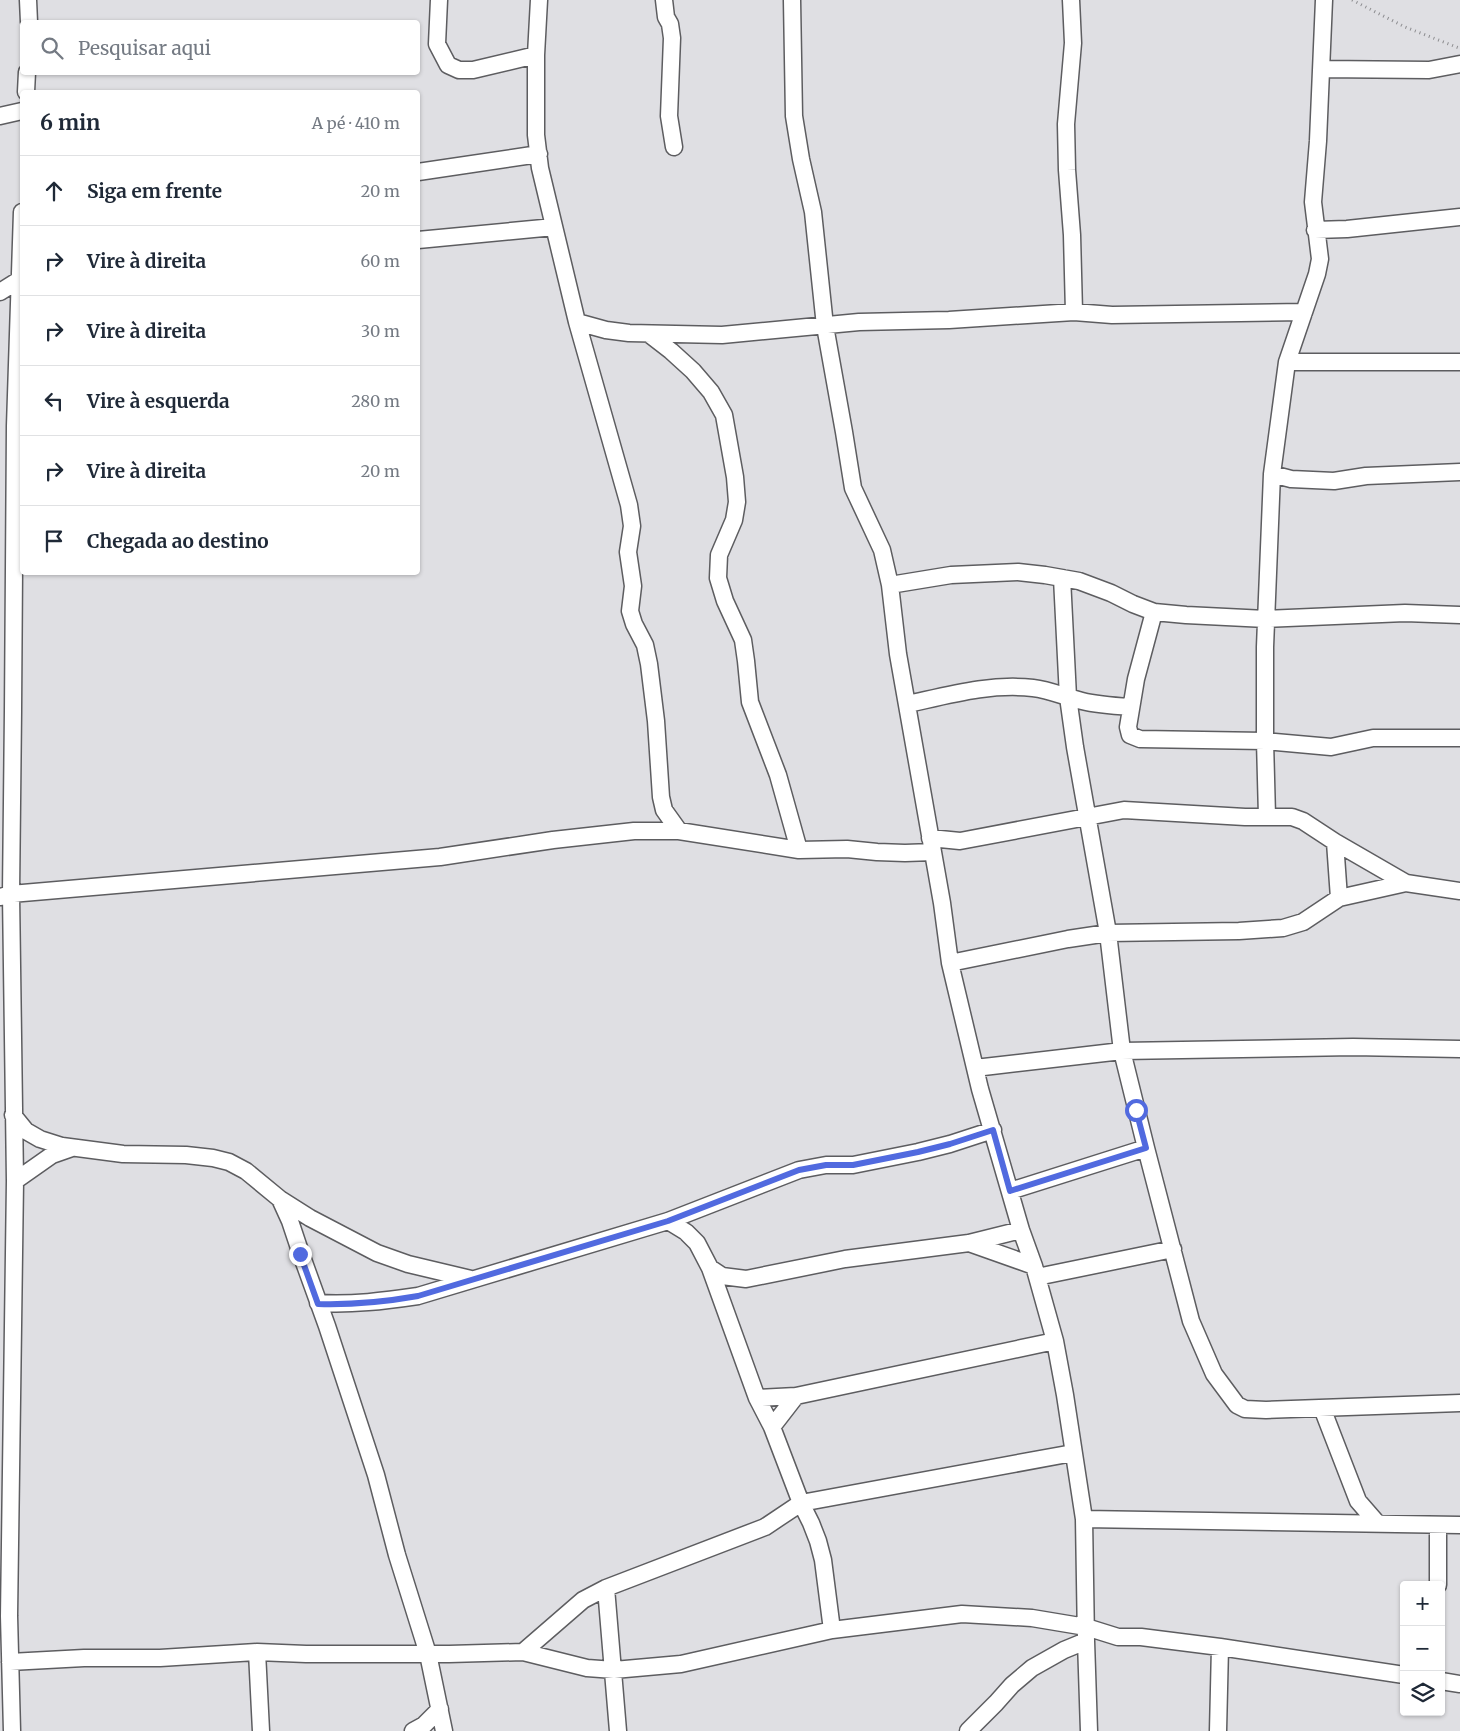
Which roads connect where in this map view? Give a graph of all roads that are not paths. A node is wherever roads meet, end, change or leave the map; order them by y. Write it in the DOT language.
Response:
graph roads {
  1 [pos="28,0"];
  2 [pos="439,0"];
  3 [pos="539,0"];
  4 [pos="664,0"];
  5 [pos="792,0"];
  6 [pos="1071,0"];
  7 [pos="1324,0"];
  8 [pos="29,20"];
  9 [pos="536,55"];
  10 [pos="1460,64"];
  11 [pos="1321,68"];
  12 [pos="27,75"];
  13 [pos="26,90"];
  14 [pos="20,111"];
  15 [pos="0,116"];
  16 [pos="674,147"];
  17 [pos="539,154"];
  18 [pos="420,172"];
  19 [pos="1460,217"];
  20 [pos="554,227"];
  21 [pos="1316,230"];
  22 [pos="420,240"];
  23 [pos="20,257"];
  24 [pos="19,280"];
  25 [pos="0,292"];
  26 [pos="1074,312"];
  27 [pos="1304,312"];
  28 [pos="577,322"];
  29 [pos="825,326"];
  30 [pos="649,334"];
  31 [pos="1287,362"];
  32 [pos="1460,362"];
  33 [pos="15,454"];
  34 [pos="0,464"];
  35 [pos="1460,472"];
  36 [pos="1272,474"];
  37 [pos="1062,578"];
  38 [pos="890,585"];
  39 [pos="1154,612"];
  40 [pos="1460,615"];
  41 [pos="1266,618"];
  42 [pos="1068,697"];
  43 [pos="908,704"];
  44 [pos="1131,708"];
  45 [pos="6,712"];
  46 [pos="1460,738"];
  47 [pos="1265,741"];
  48 [pos="1087,816"];
  49 [pos="1267,816"];
  50 [pos="679,831"];
  51 [pos="1335,842"];
  52 [pos="932,845"];
  53 [pos="799,850"];
  54 [pos="1406,883"];
  55 [pos="1460,891"];
  56 [pos="6,896"];
  57 [pos="1339,898"];
  58 [pos="1108,933"];
  59 [pos="6,945"];
  60 [pos="950,963"];
  61 [pos="1460,1049"];
  62 [pos="1122,1051"];
  63 [pos="974,1068"];
  64 [pos="13,1115"];
  65 [pos="993,1130"];
  66 [pos="72,1148"];
  67 [pos="1146,1148"];
  68 [pos="14,1181"];
  69 [pos="1010,1191"];
  70 [pos="280,1199"];
  71 [pos="668,1221"];
  72 [pos="1021,1230"];
  73 [pos="7,1238"];
  74 [pos="969,1243"];
  75 [pos="1173,1249"];
  76 [pos="710,1268"];
  77 [pos="1036,1272"];
  78 [pos="471,1279"];
  79 [pos="7,1288"];
  80 [pos="318,1304"];
  81 [pos="339,1304"];
  82 [pos="327,1326"];
  83 [pos="1055,1341"];
  84 [pos="796,1396"];
  85 [pos="757,1398"];
  86 [pos="1460,1403"];
  87 [pos="1322,1408"];
  88 [pos="772,1427"];
  89 [pos="1073,1453"];
  90 [pos="800,1503"];
  91 [pos="1084,1519"];
  92 [pos="1378,1524"];
  93 [pos="1460,1525"];
  94 [pos="1438,1526"];
  95 [pos="1438,1581"];
  96 [pos="606,1588"];
  97 [pos="4,1616"];
  98 [pos="832,1630"];
  99 [pos="1086,1634"];
  100 [pos="423,1635"];
  101 [pos="1220,1647"];
  102 [pos="257,1652"];
  103 [pos="523,1652"];
  104 [pos="408,1654"];
  105 [pos="428,1654"];
  106 [pos="10,1662"];
  107 [pos="614,1670"];
  108 [pos="1400,1674"];
  109 [pos="1445,1682"];
  110 [pos="1460,1684"];
  111 [pos="440,1709"];
  112 [pos="12,1731"];
  113 [pos="262,1731"];
  114 [pos="413,1731"];
  115 [pos="444,1731"];
  116 [pos="618,1731"];
  117 [pos="968,1731"];
  118 [pos="1088,1731"];
  119 [pos="1218,1731"];
  1 -- 8 [label="street"];
  2 -- 9 [label="street"];
  3 -- 9 [label="street"];
  4 -- 16 [label="street"];
  5 -- 29 [label="street"];
  6 -- 26 [label="street"];
  7 -- 11 [label="street"];
  9 -- 17 [label="street"];
  10 -- 11 [label="street"];
  11 -- 21 [label="street"];
  12 -- 13 [label="street"];
  14 -- 15 [label="street"];
  17 -- 18 [label="street"];
  17 -- 20 [label="street"];
  19 -- 21 [label="street"];
  20 -- 22 [label="street"];
  20 -- 28 [label="street"];
  21 -- 27 [label="street"];
  23 -- 24 [label="street"];
  24 -- 25 [label="street"];
  24 -- 33 [label="street"];
  26 -- 27 [label="street"];
  26 -- 29 [label="street"];
  27 -- 31 [label="street"];
  28 -- 30 [label="street"];
  28 -- 50 [label="street"];
  29 -- 30 [label="street"];
  29 -- 38 [label="street"];
  30 -- 53 [label="street"];
  31 -- 32 [label="street"];
  31 -- 36 [label="street"];
  33 -- 34 [label="street"];
  33 -- 45 [label="street"];
  35 -- 36 [label="street"];
  36 -- 41 [label="street"];
  37 -- 38 [label="street"];
  37 -- 39 [label="street"];
  37 -- 42 [label="street"];
  38 -- 43 [label="street"];
  39 -- 41 [label="street"];
  39 -- 44 [label="street"];
  40 -- 41 [label="street"];
  41 -- 47 [label="street"];
  42 -- 43 [label="street"];
  42 -- 44 [label="street"];
  42 -- 48 [label="street"];
  43 -- 52 [label="street"];
  44 -- 47 [label="street"];
  45 -- 56 [label="street"];
  46 -- 47 [label="street"];
  47 -- 49 [label="street"];
  48 -- 49 [label="street"];
  48 -- 52 [label="street"];
  48 -- 58 [label="street"];
  49 -- 51 [label="street"];
  50 -- 53 [label="street"];
  50 -- 56 [label="street"];
  51 -- 54 [label="street"];
  51 -- 57 [label="street"];
  52 -- 53 [label="street"];
  52 -- 60 [label="street"];
  54 -- 55 [label="street"];
  54 -- 57 [label="street"];
  56 -- 59 [label="street"];
  57 -- 58 [label="street"];
  58 -- 60 [label="street"];
  58 -- 62 [label="street"];
  59 -- 64 [label="street"];
  60 -- 63 [label="street"];
  61 -- 62 [label="street"];
  62 -- 63 [label="street"];
  62 -- 67 [label="street"];
  63 -- 65 [label="street"];
  64 -- 66 [label="street"];
  64 -- 68 [label="street"];
  65 -- 69 [label="street"];
  65 -- 71 [label="street"];
  66 -- 68 [label="street"];
  66 -- 70 [label="street"];
  67 -- 69 [label="street"];
  67 -- 75 [label="street"];
  68 -- 73 [label="street"];
  69 -- 72 [label="street"];
  70 -- 78 [label="street"];
  70 -- 80 [label="street"];
  71 -- 76 [label="street"];
  71 -- 78 [label="street"];
  72 -- 74 [label="street"];
  72 -- 77 [label="street"];
  73 -- 79 [label="street"];
  74 -- 76 [label="street"];
  74 -- 77 [label="street"];
  75 -- 77 [label="street"];
  75 -- 87 [label="street"];
  76 -- 85 [label="street"];
  77 -- 83 [label="street"];
  78 -- 81 [label="street"];
  79 -- 97 [label="street"];
  80 -- 81 [label="street"];
  80 -- 82 [label="street"];
  81 -- 82 [label="street"];
  82 -- 100 [label="street"];
  83 -- 84 [label="street"];
  83 -- 89 [label="street"];
  84 -- 85 [label="street"];
  84 -- 88 [label="street"];
  85 -- 88 [label="street"];
  86 -- 87 [label="street"];
  87 -- 92 [label="street"];
  88 -- 90 [label="street"];
  89 -- 90 [label="street"];
  89 -- 91 [label="street"];
  90 -- 96 [label="street"];
  90 -- 98 [label="street"];
  91 -- 92 [label="street"];
  91 -- 99 [label="street"];
  92 -- 94 [label="street"];
  93 -- 94 [label="street"];
  94 -- 95 [label="street"];
  96 -- 103 [label="street"];
  96 -- 107 [label="street"];
  97 -- 106 [label="street"];
  98 -- 99 [label="street"];
  98 -- 107 [label="street"];
  99 -- 101 [label="street"];
  99 -- 117 [label="street"];
  99 -- 118 [label="street"];
  100 -- 104 [label="street"];
  100 -- 105 [label="street"];
  101 -- 108 [label="street"];
  101 -- 119 [label="street"];
  102 -- 104 [label="street"];
  102 -- 106 [label="street"];
  102 -- 113 [label="street"];
  103 -- 105 [label="street"];
  103 -- 107 [label="street"];
  104 -- 105 [label="street"];
  105 -- 111 [label="street"];
  106 -- 112 [label="street"];
  107 -- 116 [label="street"];
  109 -- 110 [label="street"];
  111 -- 114 [label="street"];
  111 -- 115 [label="street"];
}
